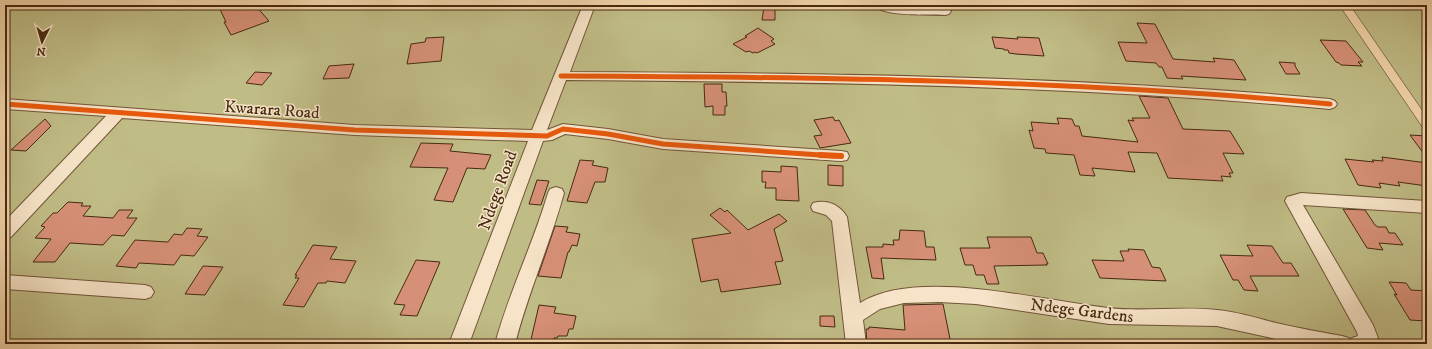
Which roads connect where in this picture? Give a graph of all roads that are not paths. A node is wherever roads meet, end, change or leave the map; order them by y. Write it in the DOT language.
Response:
graph roads {
  1 [pos="589,5"];
  2 [pos="880,5"];
  3 [pos="945,11"];
  4 [pos="561,76"];
  5 [pos="5,104"];
  6 [pos="1330,104"];
  7 [pos="119,112"];
  8 [pos="538,134"];
  9 [pos="841,156"];
  10 [pos="556,193"];
  11 [pos="819,207"];
  12 [pos="1427,207"];
  13 [pos="5,232"];
  14 [pos="5,282"];
  15 [pos="145,292"];
  16 [pos="853,317"];
  17 [pos="459,344"];
  18 [pos="505,344"];
  19 [pos="856,344"];
  20 [pos="1342,344"];
  21 [pos="1359,344"];
  1 -- 4 [label="street, Ndege Road"];
  2 -- 3 [label="street"];
  4 -- 6 [label="street"];
  4 -- 8 [label="street, Ndege Road"];
  5 -- 7 [label="street, Kwarara Road"];
  7 -- 8 [label="street, Kwarara Road"];
  7 -- 13 [label="street"];
  8 -- 9 [label="street, Kwarara Road"];
  8 -- 17 [label="street, Ndege Road"];
  10 -- 18 [label="street"];
  11 -- 16 [label="street"];
  12 -- 21 [label="street"];
  14 -- 15 [label="street"];
  16 -- 19 [label="street"];
  16 -- 20 [label="street, Ndege Gardens"];
}
